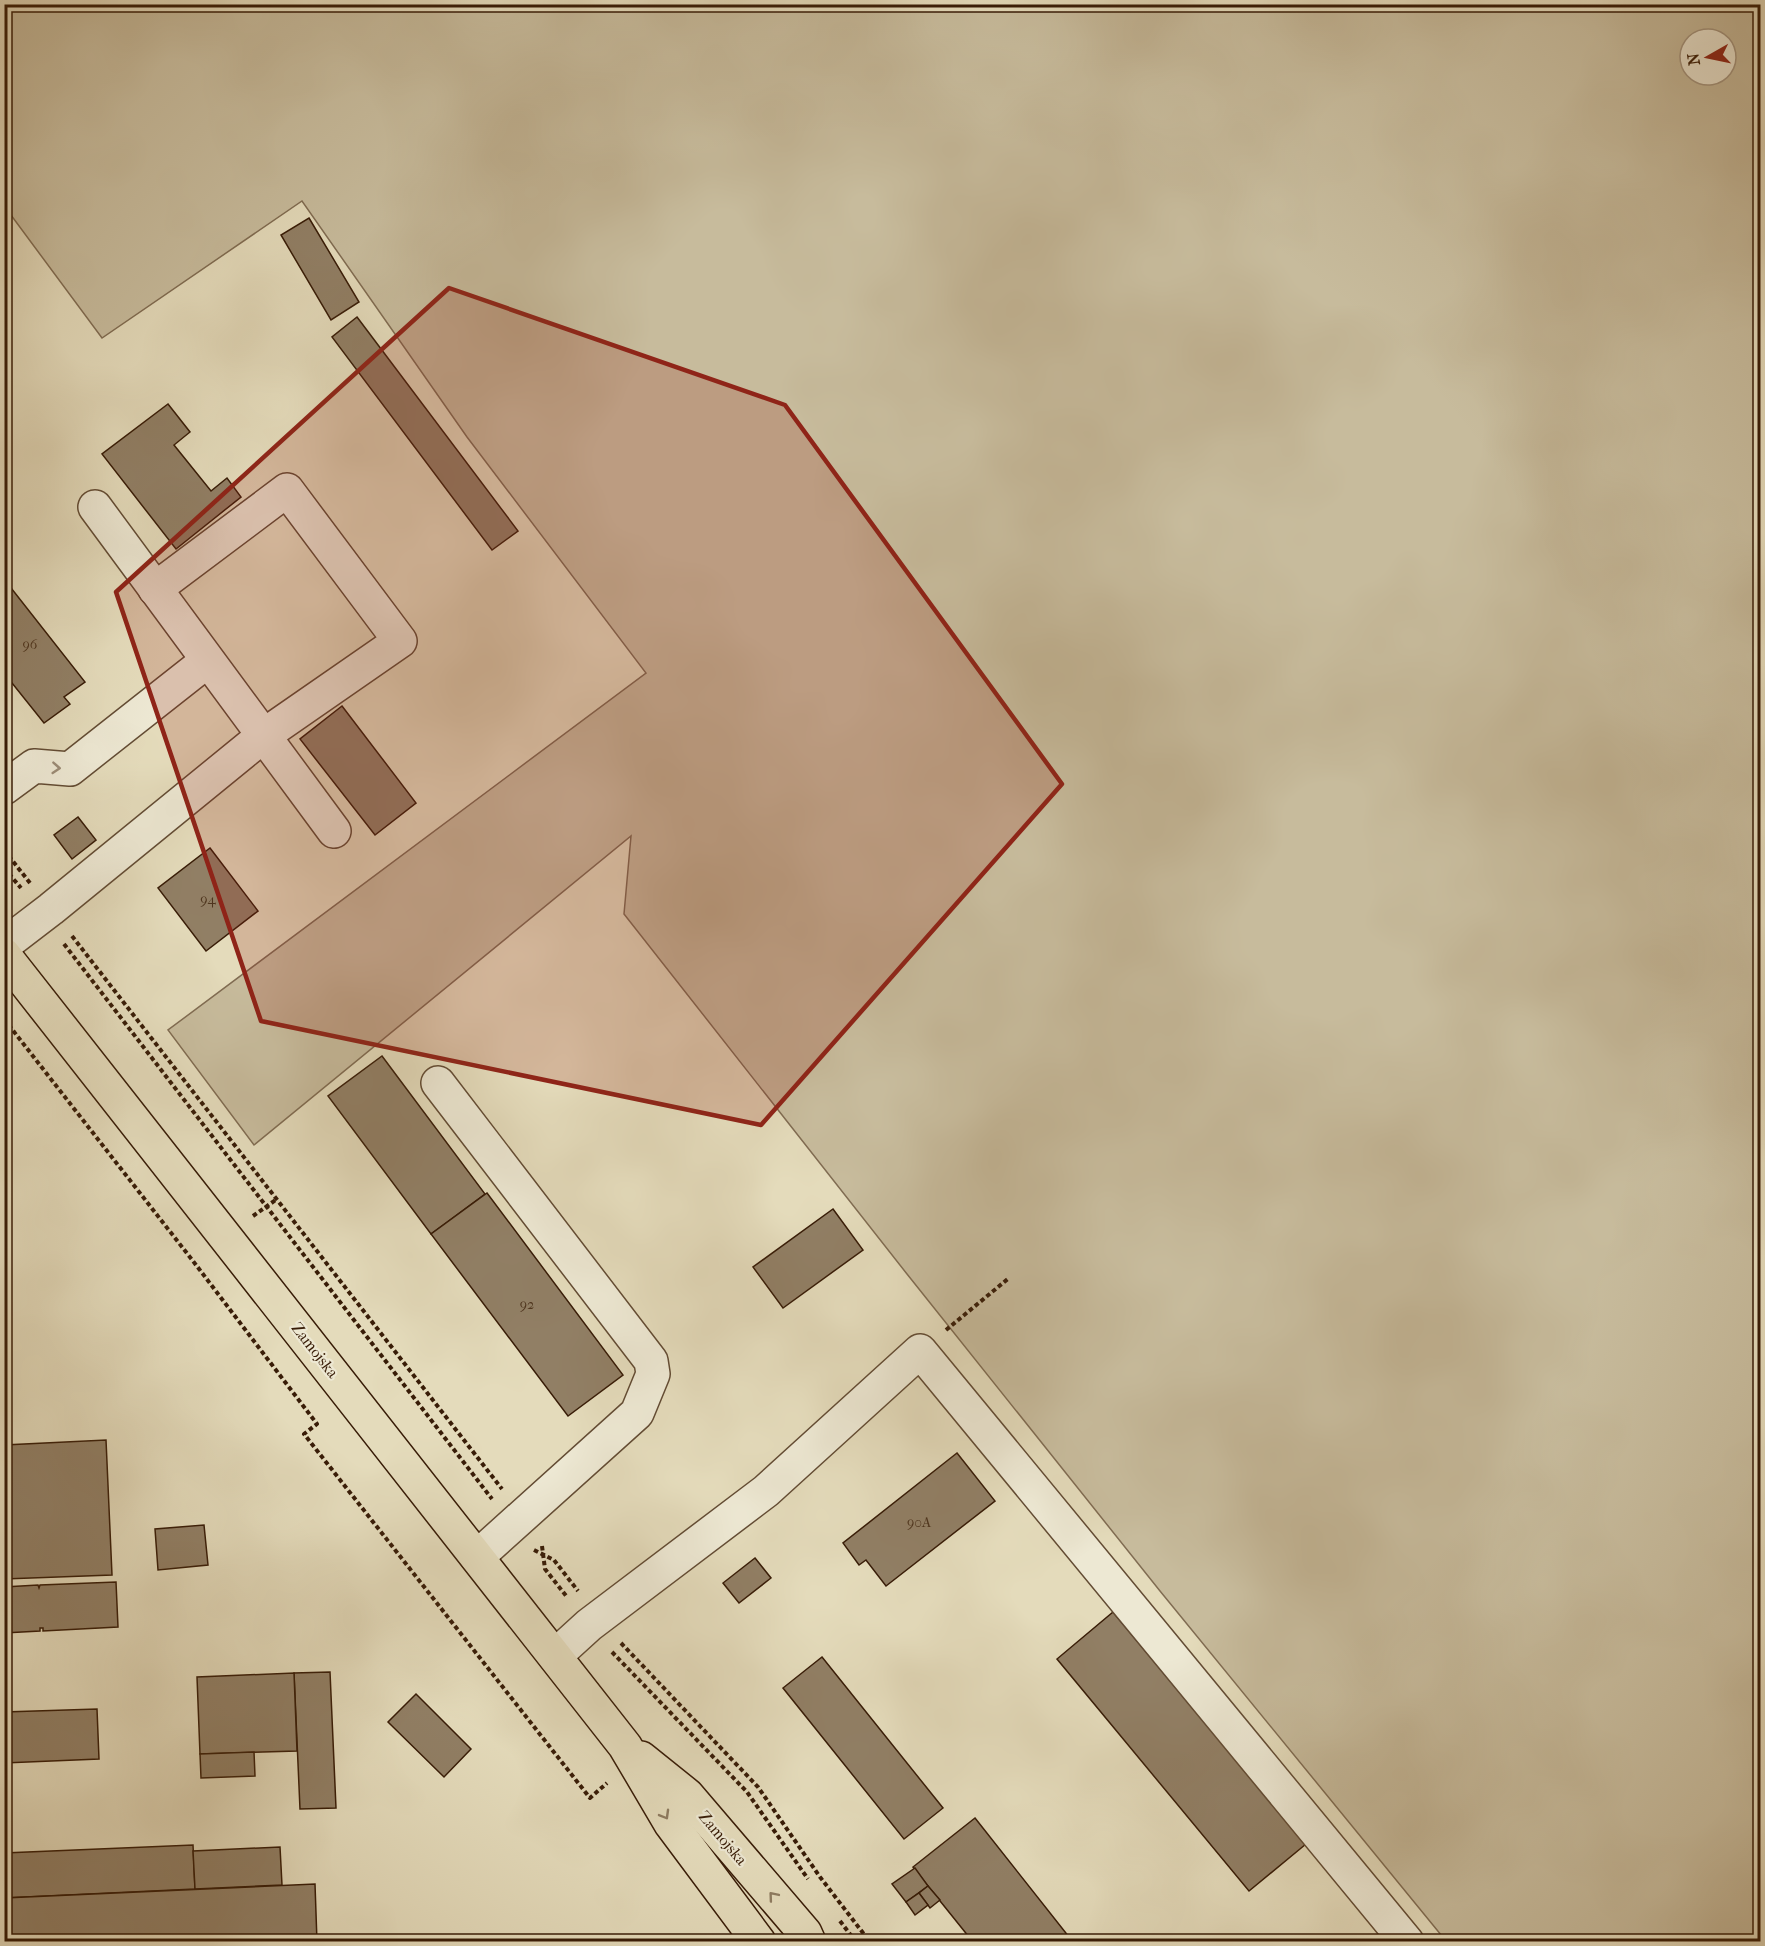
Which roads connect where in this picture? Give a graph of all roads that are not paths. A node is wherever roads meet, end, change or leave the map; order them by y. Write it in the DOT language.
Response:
graph roads {
  1 [pos="95,507"];
  2 [pos="155,589"];
  3 [pos="207,661"];
  4 [pos="263,736"];
  5 [pos="4,788"];
  6 [pos="334,831"];
  7 [pos="4,945"];
  8 [pos="4,955"];
  9 [pos="438,1083"];
  10 [pos="477,1557"];
  11 [pos="555,1656"];
  12 [pos="626,1746"];
  13 [pos="759,1941"];
  14 [pos="809,1941"];
  15 [pos="1407,1941"];
  1 -- 2 [label="street"];
  2 -- 3 [label="street"];
  2 -- 4 [label="street"];
  3 -- 4 [label="street"];
  5 -- 3 [label="street, one-way"];
  4 -- 6 [label="street"];
  4 -- 7 [label="street"];
  8 -- 10 [label="main road, Zamojska"];
  9 -- 10 [label="street"];
  10 -- 11 [label="main road, Zamojska"];
  11 -- 12 [label="main road, Zamojska"];
  11 -- 15 [label="street"];
  12 -- 13 [label="main road, Zamojska, one-way"];
  14 -- 12 [label="main road, Zamojska, one-way"];
}
